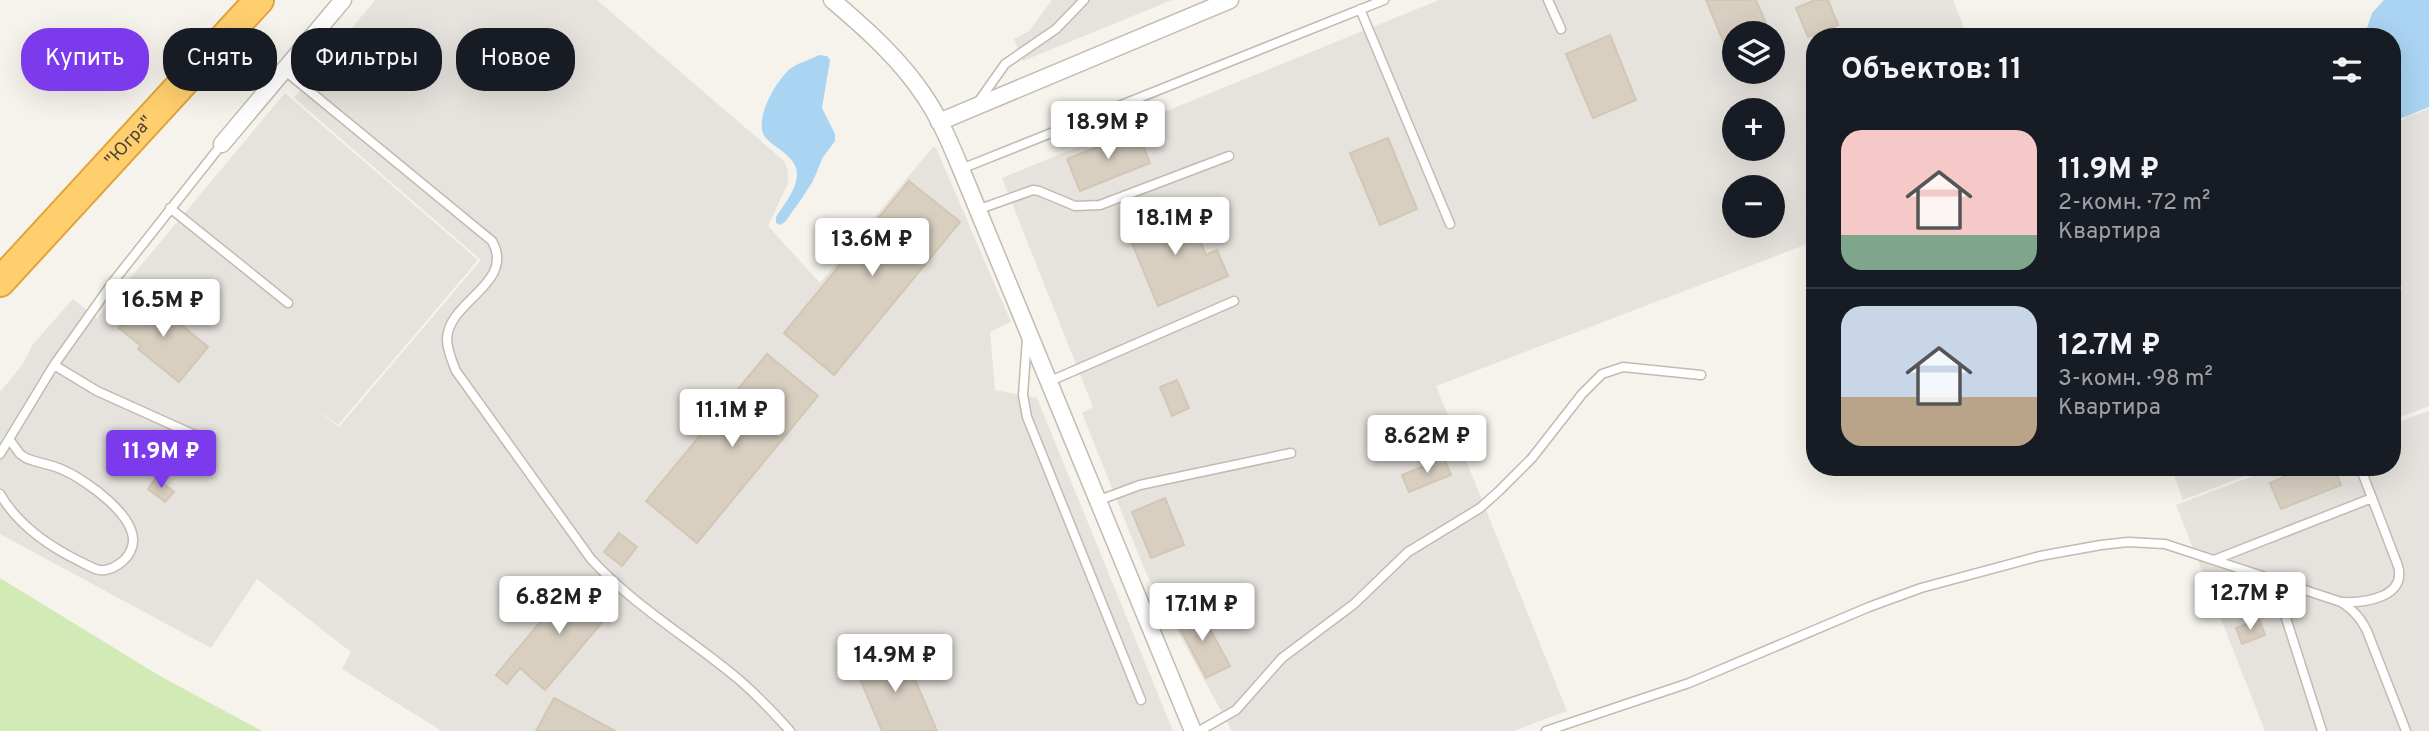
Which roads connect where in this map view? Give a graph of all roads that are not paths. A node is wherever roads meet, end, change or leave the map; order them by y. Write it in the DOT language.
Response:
graph roads {
  1 [pos="259,0"];
  2 [pos="343,0"];
  3 [pos="832,0"];
  4 [pos="1084,0"];
  5 [pos="1230,0"];
  6 [pos="1384,0"];
  7 [pos="1548,0"];
  8 [pos="1360,9"];
  9 [pos="1561,29"];
  10 [pos="284,70"];
  11 [pos="974,107"];
  12 [pos="939,122"];
  13 [pos="222,144"];
  14 [pos="1229,156"];
  15 [pos="961,169"];
  16 [pos="170,208"];
  17 [pos="977,210"];
  18 [pos="1450,223"];
  19 [pos="0,282"];
  20 [pos="1234,301"];
  21 [pos="288,303"];
  22 [pos="1028,332"];
  23 [pos="54,365"];
  24 [pos="1701,375"];
  25 [pos="1048,382"];
  26 [pos="9,439"];
  27 [pos="208,441"];
  28 [pos="1291,453"];
  29 [pos="0,454"];
  30 [pos="2363,476"];
  31 [pos="0,494"];
  32 [pos="2372,498"];
  33 [pos="1097,501"];
  34 [pos="2214,560"];
  35 [pos="2259,576"];
  36 [pos="2341,602"];
  37 [pos="1141,700"];
  38 [pos="790,731"];
  39 [pos="1193,731"];
  40 [pos="1199,731"];
  41 [pos="1546,731"];
  42 [pos="2322,731"];
  43 [pos="2406,731"];
  1 -- 19 [label="highway, \"Югра\""];
  2 -- 10 [label="street"];
  3 -- 12 [label="street"];
  4 -- 11 [label="lane"];
  5 -- 11 [label="street"];
  6 -- 8 [label="lane"];
  7 -- 9 [label="lane"];
  8 -- 15 [label="lane"];
  8 -- 18 [label="lane"];
  10 -- 13 [label="street"];
  10 -- 38 [label="lane"];
  11 -- 12 [label="street"];
  12 -- 15 [label="street"];
  13 -- 16 [label="lane"];
  14 -- 17 [label="lane"];
  15 -- 17 [label="street"];
  16 -- 21 [label="lane"];
  16 -- 23 [label="lane"];
  17 -- 22 [label="street"];
  20 -- 25 [label="lane"];
  22 -- 25 [label="street"];
  22 -- 37 [label="lane"];
  23 -- 26 [label="lane"];
  23 -- 27 [label="lane"];
  24 -- 40 [label="lane"];
  25 -- 33 [label="street"];
  26 -- 29 [label="lane"];
  26 -- 31 [label="lane"];
  28 -- 33 [label="lane"];
  30 -- 32 [label="lane"];
  32 -- 34 [label="lane"];
  32 -- 36 [label="lane"];
  33 -- 39 [label="street"];
  34 -- 35 [label="lane"];
  34 -- 41 [label="lane"];
  35 -- 36 [label="lane"];
  35 -- 42 [label="lane"];
  36 -- 43 [label="lane"];
}
